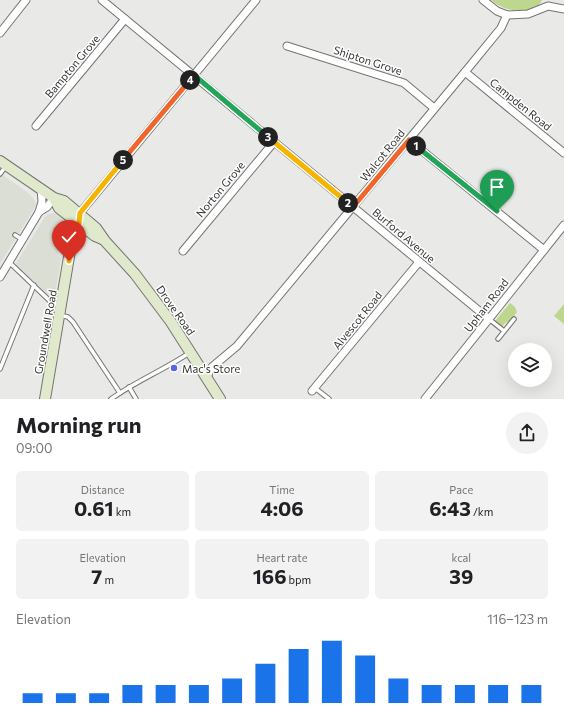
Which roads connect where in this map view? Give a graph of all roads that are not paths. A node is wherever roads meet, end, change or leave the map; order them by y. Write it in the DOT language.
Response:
graph roads {
  1 [pos="26,0"];
  2 [pos="102,0"];
  3 [pos="256,0"];
  4 [pos="483,0"];
  5 [pos="546,4"];
  6 [pos="564,9"];
  7 [pos="507,15"];
  8 [pos="125,20"];
  9 [pos="0,33"];
  10 [pos="287,46"];
  11 [pos="465,72"];
  12 [pos="194,75"];
  13 [pos="434,108"];
  14 [pos="36,126"];
  15 [pos="409,140"];
  16 [pos="274,142"];
  17 [pos="564,153"];
  18 [pos="3,163"];
  19 [pos="0,174"];
  20 [pos="41,188"];
  21 [pos="54,198"];
  22 [pos="353,207"];
  23 [pos="39,212"];
  24 [pos="78,218"];
  25 [pos="564,225"];
  26 [pos="15,235"];
  27 [pos="23,240"];
  28 [pos="544,250"];
  29 [pos="183,251"];
  30 [pos="9,262"];
  31 [pos="419,262"];
  32 [pos="0,277"];
  33 [pos="34,285"];
  34 [pos="60,310"];
  35 [pos="489,319"];
  36 [pos="514,319"];
  37 [pos="504,331"];
  38 [pos="498,339"];
  39 [pos="190,352"];
  40 [pos="0,369"];
  41 [pos="207,378"];
  42 [pos="129,387"];
  43 [pos="314,389"];
  44 [pos="120,393"];
  45 [pos="46,399"];
  46 [pos="111,399"];
  47 [pos="136,399"];
  48 [pos="220,399"];
  49 [pos="329,399"];
  50 [pos="425,399"];
  1 -- 9 [label="street"];
  2 -- 8 [label="street, Burford Avenue"];
  3 -- 12 [label="street"];
  4 -- 7 [label="street"];
  5 -- 6 [label="street"];
  5 -- 7 [label="street"];
  7 -- 11 [label="street, Walcot Road"];
  8 -- 12 [label="street, Burford Avenue"];
  8 -- 14 [label="street, Bampton Grove"];
  10 -- 13 [label="street, Shipton Grove"];
  11 -- 13 [label="street, Walcot Road"];
  11 -- 17 [label="street, Campden Road"];
  12 -- 16 [label="street, Burford Avenue"];
  12 -- 24 [label="street"];
  13 -- 15 [label="street, Walcot Road"];
  15 -- 22 [label="street, Walcot Road"];
  15 -- 28 [label="street"];
  16 -- 22 [label="street, Burford Avenue"];
  16 -- 29 [label="street, Norton Grove"];
  18 -- 19 [label="lane"];
  18 -- 20 [label="main road, Drove Road"];
  20 -- 21 [label="main road, Drove Road"];
  20 -- 23 [label="street"];
  21 -- 23 [label="street"];
  21 -- 24 [label="main road, Drove Road"];
  22 -- 31 [label="street, Burford Avenue"];
  22 -- 41 [label="street, Walcot Road"];
  23 -- 27 [label="street"];
  24 -- 34 [label="main road, Groundwell Road"];
  24 -- 39 [label="main road, Drove Road"];
  25 -- 28 [label="street, Upham Road"];
  26 -- 27 [label="lane"];
  27 -- 30 [label="street"];
  28 -- 35 [label="street, Upham Road"];
  30 -- 32 [label="street"];
  30 -- 33 [label="lane"];
  31 -- 35 [label="street, Burford Avenue"];
  31 -- 43 [label="street, Alvescot Road"];
  33 -- 34 [label="lane"];
  33 -- 40 [label="lane"];
  34 -- 44 [label="lane"];
  34 -- 45 [label="main road, Groundwell Road"];
  35 -- 37 [label="lane"];
  35 -- 50 [label="street, Upham Road"];
  36 -- 37 [label="lane"];
  37 -- 38 [label="lane"];
  39 -- 41 [label="main road, Drove Road"];
  39 -- 42 [label="lane"];
  41 -- 48 [label="main road, Drove Road"];
  42 -- 44 [label="lane"];
  42 -- 47 [label="lane"];
  43 -- 49 [label="lane"];
  44 -- 46 [label="lane"];
}
